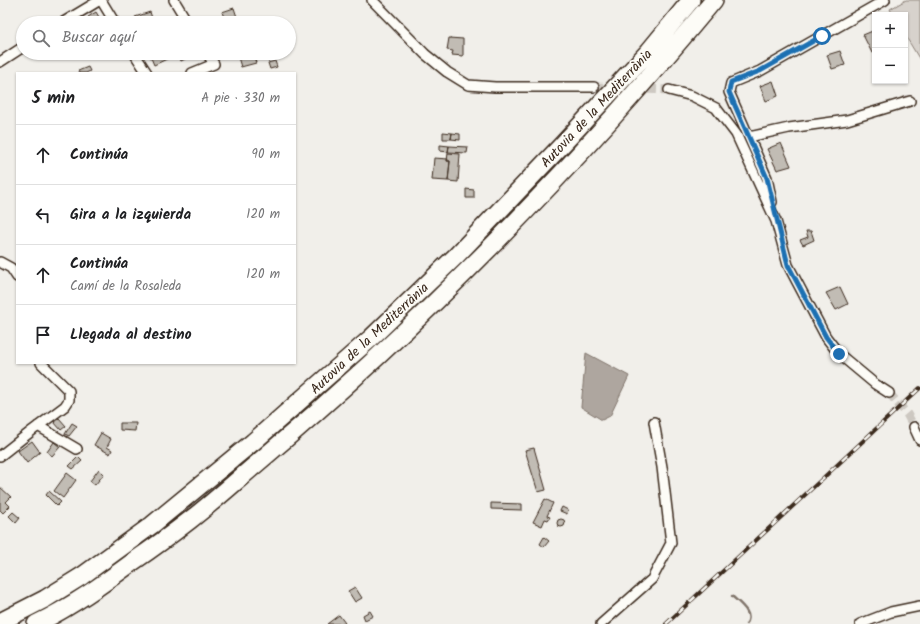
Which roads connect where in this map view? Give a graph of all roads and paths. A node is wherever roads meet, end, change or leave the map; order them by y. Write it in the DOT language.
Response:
graph roads {
  1 [pos="101,0"];
  2 [pos="174,0"];
  3 [pos="372,0"];
  4 [pos="690,0"];
  5 [pos="714,0"];
  6 [pos="885,0"];
  7 [pos="74,16"];
  8 [pos="111,16"];
  9 [pos="184,16"];
  10 [pos="16,52"];
  11 [pos="139,60"];
  12 [pos="211,60"];
  13 [pos="0,62"];
  14 [pos="146,72"];
  15 [pos="194,72"];
  16 [pos="594,87"];
  17 [pos="669,90"];
  18 [pos="910,101"];
  19 [pos="749,137"];
  20 [pos="776,221"];
  21 [pos="0,262"];
  22 [pos="16,276"];
  23 [pos="43,364"];
  24 [pos="889,393"];
  25 [pos="654,422"];
  26 [pos="38,426"];
  27 [pos="914,427"];
  28 [pos="920,440"];
  29 [pos="77,449"];
  30 [pos="0,456"];
  31 [pos="920,606"];
  32 [pos="0,622"];
  33 [pos="36,624"];
  34 [pos="601,624"];
  35 [pos="860,624"];
  1 -- 7 [label="street"];
  1 -- 8 [label="street"];
  2 -- 9 [label="street"];
  3 -- 16 [label="street"];
  4 -- 32 [label="highway, Autovia de la Mediterrània"];
  5 -- 33 [label="highway, Autovia de la Mediterrània"];
  6 -- 19 [label="street"];
  10 -- 13 [label="street"];
  11 -- 14 [label="street"];
  12 -- 15 [label="street"];
  17 -- 20 [label="street"];
  18 -- 19 [label="street"];
  19 -- 20 [label="street"];
  20 -- 24 [label="street"];
  21 -- 22 [label="street"];
  23 -- 26 [label="street"];
  25 -- 34 [label="street"];
  26 -- 29 [label="street"];
  26 -- 30 [label="street"];
  27 -- 28 [label="street"];
  31 -- 35 [label="street"];
}
